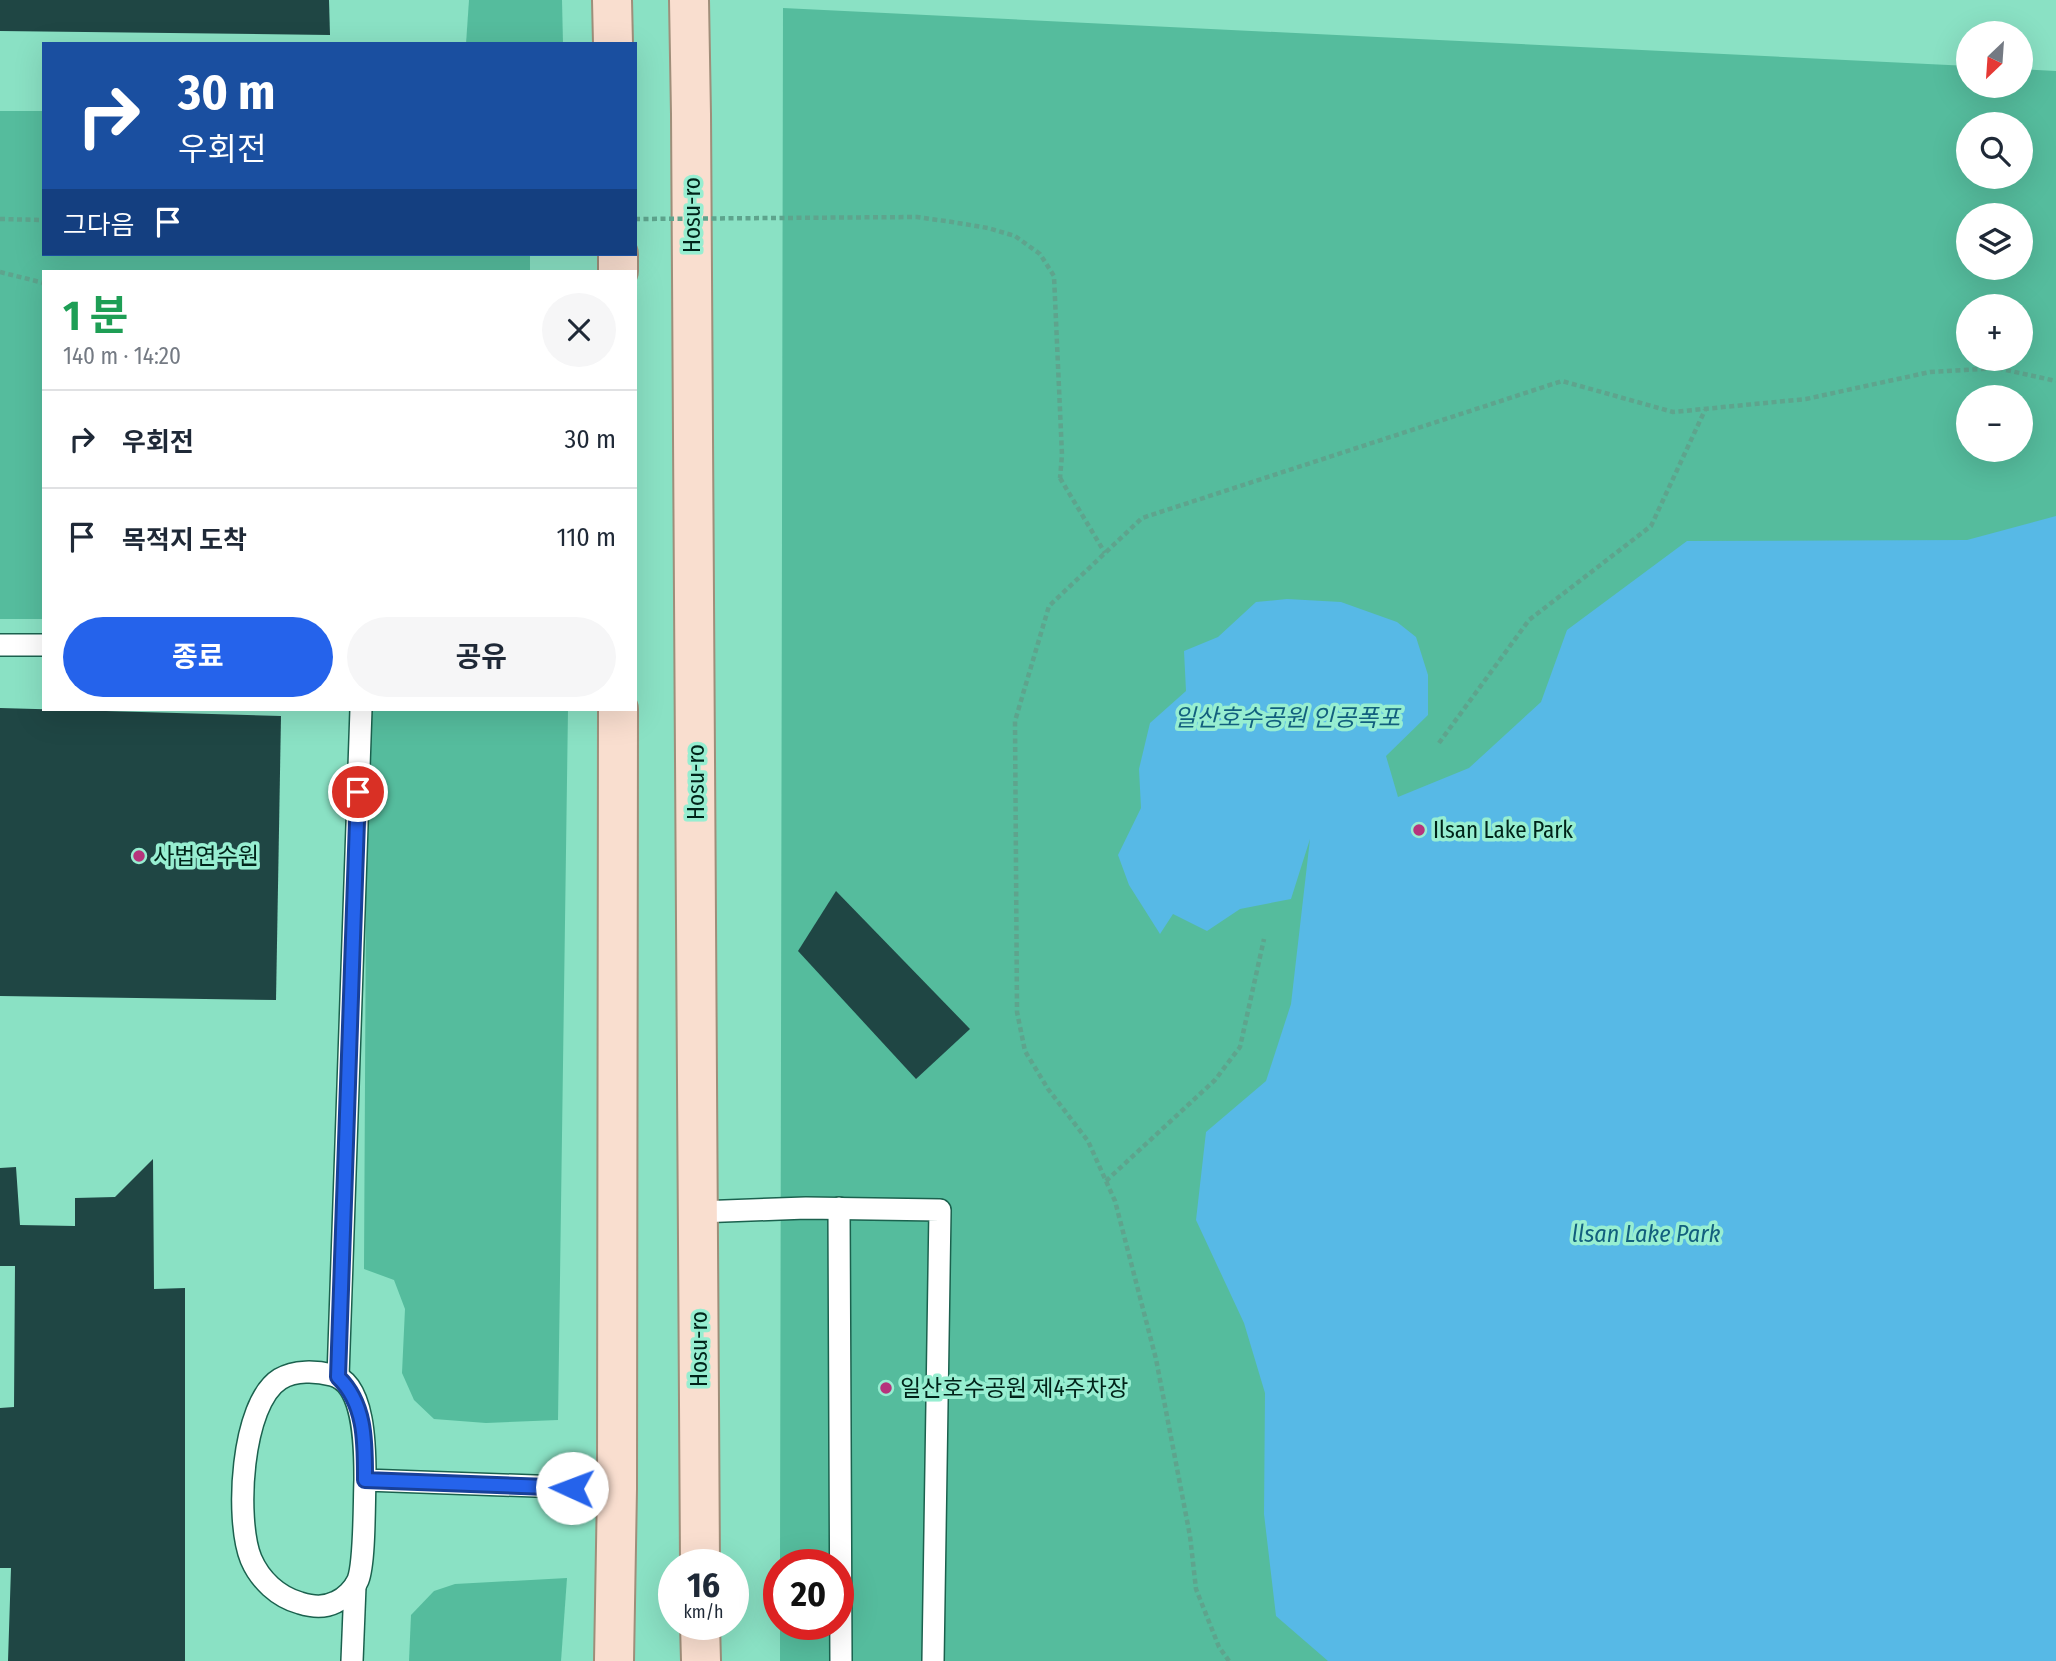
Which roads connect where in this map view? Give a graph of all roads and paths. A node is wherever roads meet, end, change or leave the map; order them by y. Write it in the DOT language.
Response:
graph roads {
  1 [pos="612,0"];
  2 [pos="689,0"];
  3 [pos="613,42"];
  4 [pos="0,219"];
  5 [pos="637,219"];
  6 [pos="42,220"];
  7 [pos="0,272"];
  8 [pos="42,282"];
  9 [pos="2056,381"];
  10 [pos="1706,409"];
  11 [pos="1105,553"];
  12 [pos="0,645"];
  13 [pos="42,645"];
  14 [pos="361,711"];
  15 [pos="618,711"];
  16 [pos="1439,743"];
  17 [pos="1264,939"];
  18 [pos="1106,1181"];
  19 [pos="839,1208"];
  20 [pos="698,1212"];
  21 [pos="338,1377"];
  22 [pos="365,1480"];
  23 [pos="617,1489"];
  24 [pos="700,1549"];
  25 [pos="355,1586"];
  26 [pos="700,1640"];
  27 [pos="352,1661"];
  28 [pos="614,1661"];
  29 [pos="701,1661"];
  30 [pos="841,1661"];
  31 [pos="933,1661"];
  32 [pos="1229,1661"];
  1 -- 3 [label="main road"];
  2 -- 20 [label="main road, Hosu-ro"];
  4 -- 6 [label="path"];
  5 -- 11 [label="path, bridge"];
  7 -- 8 [label="path"];
  9 -- 10 [label="path"];
  10 -- 11 [label="path"];
  10 -- 16 [label="path"];
  11 -- 18 [label="path"];
  12 -- 13 [label="lane"];
  14 -- 21 [label="lane"];
  15 -- 23 [label="main road"];
  17 -- 18 [label="path"];
  18 -- 32 [label="path"];
  19 -- 20 [label="lane"];
  19 -- 30 [label="lane"];
  19 -- 31 [label="lane"];
  20 -- 24 [label="main road, Hosu-ro"];
  21 -- 22 [label="lane"];
  21 -- 25 [label="lane"];
  22 -- 23 [label="lane"];
  22 -- 25 [label="lane"];
  23 -- 28 [label="main road"];
  25 -- 27 [label="lane"];
  26 -- 29 [label="main road"];
}
